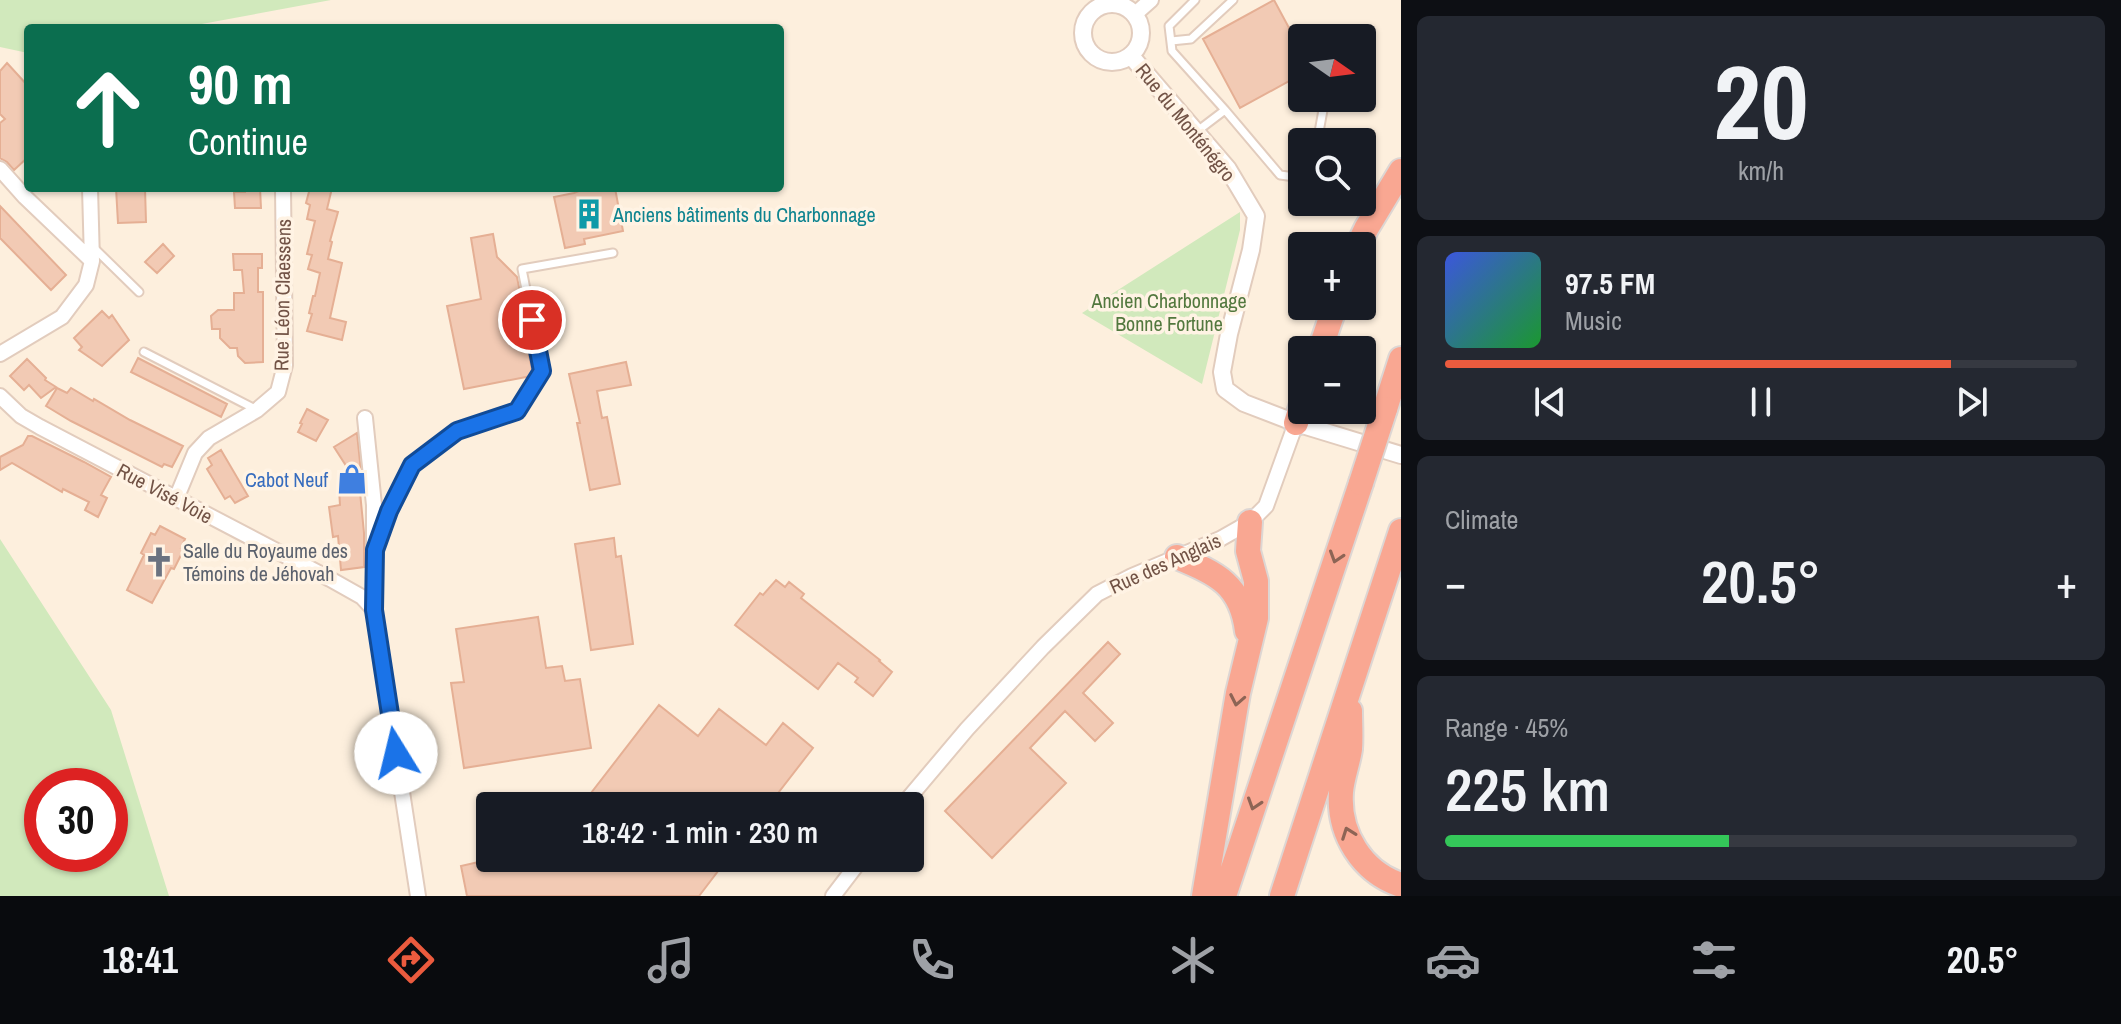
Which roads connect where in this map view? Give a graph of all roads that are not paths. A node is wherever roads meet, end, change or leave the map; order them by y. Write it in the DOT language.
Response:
graph roads {
  1 [pos="1151,0"];
  2 [pos="1195,0"];
  3 [pos="1233,0"];
  4 [pos="1088,6"];
  5 [pos="1134,15"];
  6 [pos="1171,41"];
  7 [pos="1131,56"];
  8 [pos="1225,110"];
  9 [pos="1196,132"];
  10 [pos="0,169"];
  11 [pos="1401,171"];
  12 [pos="1288,176"];
  13 [pos="90,192"];
  14 [pos="283,192"];
  15 [pos="1365,232"];
  16 [pos="92,253"];
  17 [pos="613,253"];
  18 [pos="139,292"];
  19 [pos="144,352"];
  20 [pos="0,354"];
  21 [pos="1401,359"];
  22 [pos="0,396"];
  23 [pos="257,410"];
  24 [pos="1288,411"];
  25 [pos="365,418"];
  26 [pos="1295,424"];
  27 [pos="1326,424"];
  28 [pos="1401,455"];
  29 [pos="176,499"];
  30 [pos="1250,522"];
  31 [pos="1401,531"];
  32 [pos="375,550"];
  33 [pos="1177,557"];
  34 [pos="374,610"];
  35 [pos="1249,644"];
  36 [pos="1350,689"];
  37 [pos="914,792"];
  38 [pos="851,872"];
  39 [pos="1401,885"];
  40 [pos="418,896"];
  41 [pos="833,896"];
  42 [pos="1204,896"];
  43 [pos="1224,896"];
  44 [pos="1282,896"];
  1 -- 5 [label="street"];
  2 -- 6 [label="lane"];
  3 -- 6 [label="lane"];
  4 -- 5 [label="street, Rue du Monténégro"];
  4 -- 7 [label="street, Rue du Monténégro"];
  5 -- 7 [label="street, Rue du Monténégro"];
  6 -- 8 [label="lane"];
  7 -- 9 [label="street, Rue du Monténégro"];
  8 -- 9 [label="lane"];
  8 -- 12 [label="lane"];
  9 -- 24 [label="street, Rue du Monténégro"];
  10 -- 16 [label="street"];
  11 -- 15 [label="highway"];
  13 -- 16 [label="street"];
  14 -- 23 [label="street, Rue Léon Claessens"];
  16 -- 18 [label="lane"];
  16 -- 20 [label="street"];
  17 -- 32 [label="lane"];
  19 -- 23 [label="lane"];
  21 -- 43 [label="highway, one-way, bridge"];
  22 -- 29 [label="street, Rue Visé Voie"];
  23 -- 29 [label="street, Rue Léon Claessens"];
  25 -- 32 [label="street"];
  26 -- 30 [label="street, Rue des Anglais"];
  27 -- 28 [label="street"];
  29 -- 34 [label="street, Rue Visé Voie"];
  30 -- 33 [label="street, Rue des Anglais"];
  30 -- 35 [label="highway"];
  31 -- 36 [label="highway"];
  32 -- 34 [label="street"];
  33 -- 35 [label="highway"];
  33 -- 37 [label="street, Rue des Anglais"];
  34 -- 40 [label="street"];
  35 -- 42 [label="highway, one-way"];
  39 -- 36 [label="highway, one-way"];
  36 -- 44 [label="highway"];
  38 -- 41 [label="street"];
}
